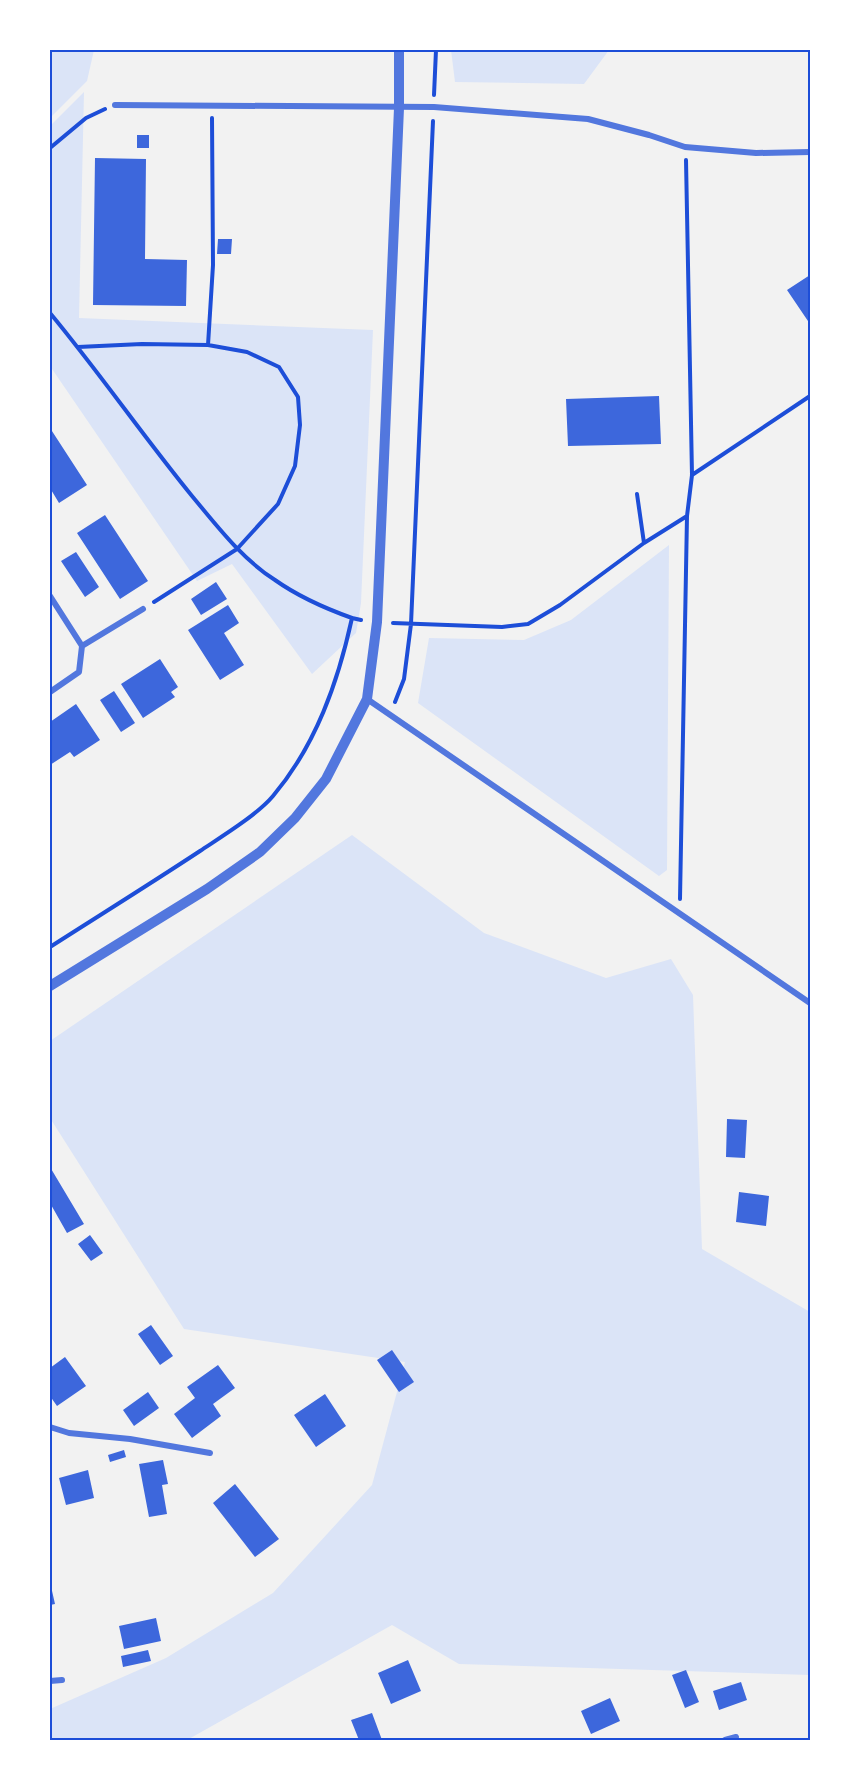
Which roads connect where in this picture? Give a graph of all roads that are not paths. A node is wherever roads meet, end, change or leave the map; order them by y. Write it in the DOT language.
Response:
graph roads {
  1 [pos="399,50"];
  2 [pos="115,105"];
  3 [pos="399,108"];
  4 [pos="810,152"];
  5 [pos="50,596"];
  6 [pos="143,609"];
  7 [pos="82,646"];
  8 [pos="50,692"];
  9 [pos="367,699"];
  10 [pos="50,986"];
  11 [pos="810,1003"];
  12 [pos="50,1427"];
  13 [pos="210,1453"];
  14 [pos="62,1680"];
  15 [pos="50,1681"];
  16 [pos="736,1737"];
  17 [pos="725,1740"];
  1 -- 3 [label="street"];
  2 -- 3 [label="street"];
  3 -- 4 [label="street"];
  3 -- 9 [label="street"];
  5 -- 7 [label="street"];
  6 -- 7 [label="street"];
  7 -- 8 [label="street"];
  9 -- 10 [label="street"];
  9 -- 11 [label="street"];
  12 -- 13 [label="street"];
  14 -- 15 [label="street"];
  16 -- 17 [label="street"];
}
